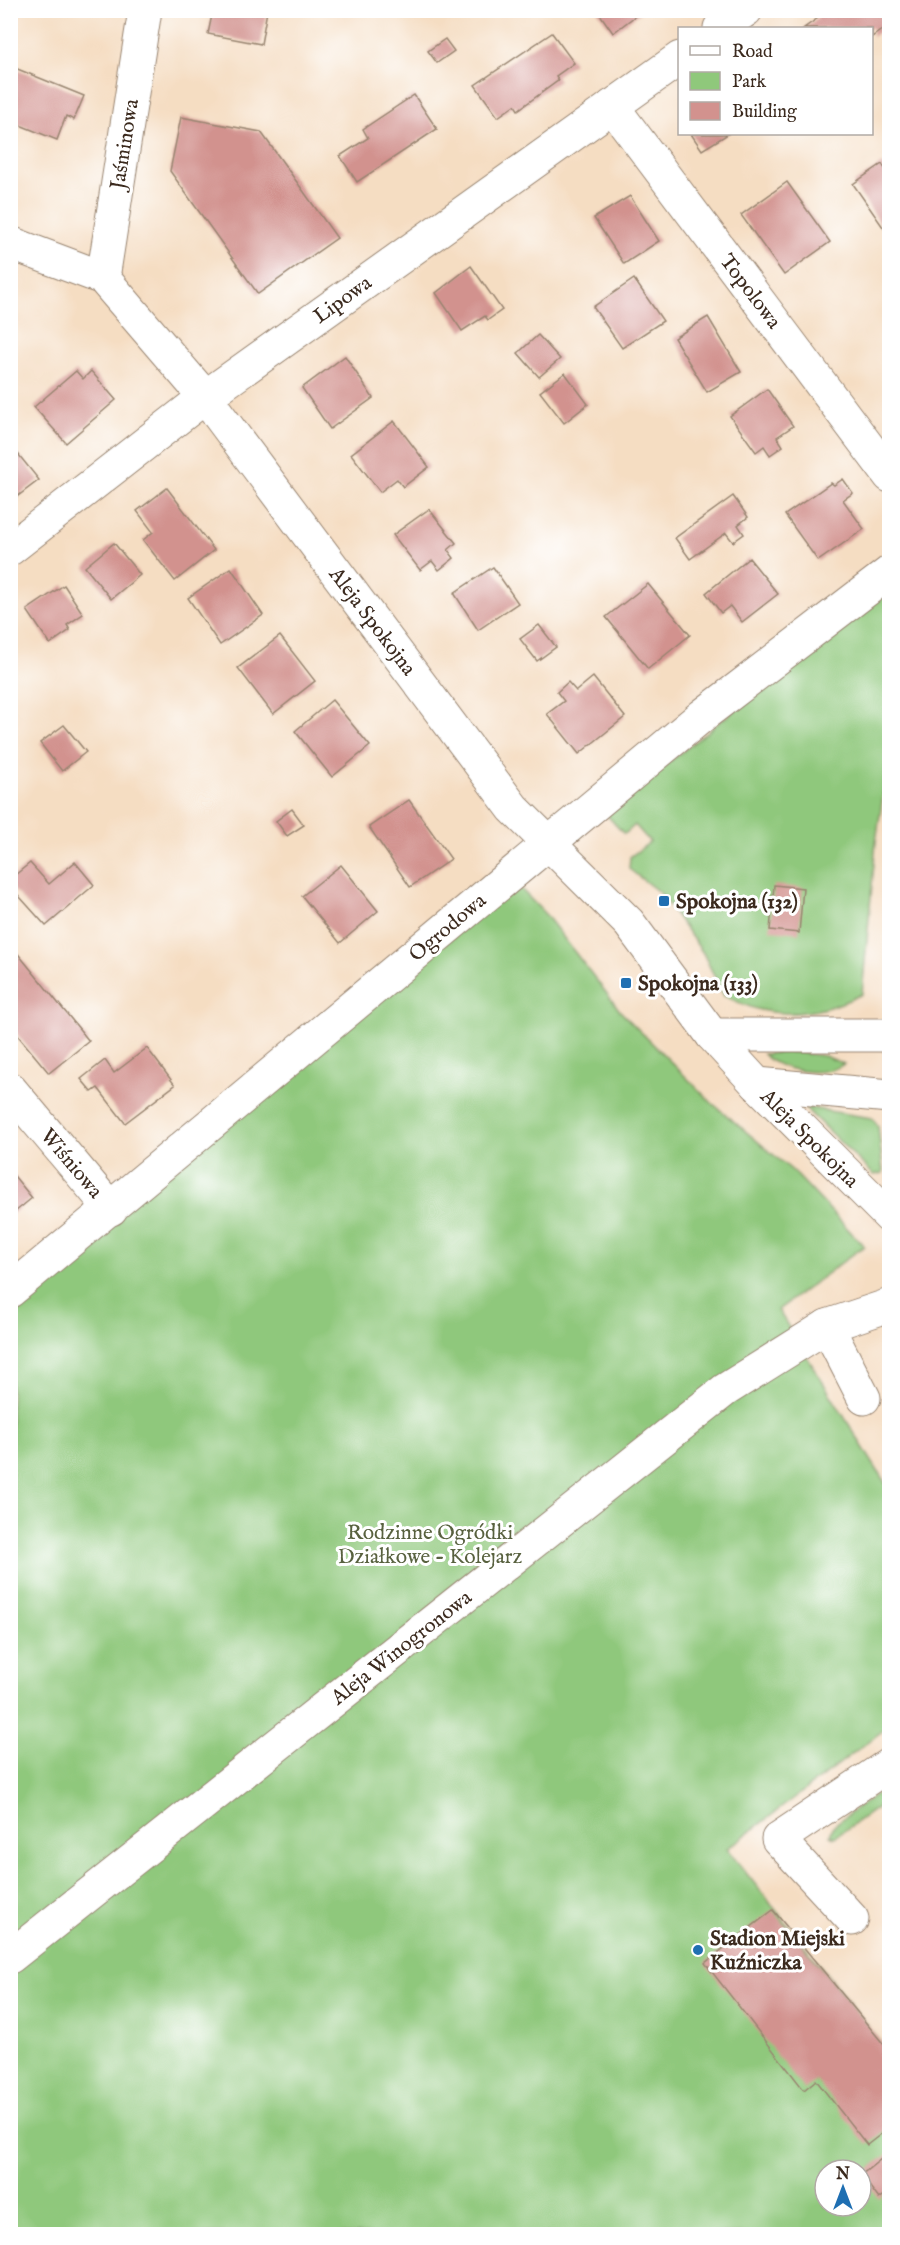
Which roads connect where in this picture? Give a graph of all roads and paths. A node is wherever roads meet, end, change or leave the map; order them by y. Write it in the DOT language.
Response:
graph roads {
  1 [pos="144,10"];
  2 [pos="746,10"];
  3 [pos="721,27"];
  4 [pos="678,59"];
  5 [pos="612,106"];
  6 [pos="10,243"];
  7 [pos="103,278"];
  8 [pos="206,397"];
  9 [pos="890,476"];
  10 [pos="10,549"];
  11 [pos="890,572"];
  12 [pos="549,843"];
  13 [pos="712,1035"];
  14 [pos="890,1035"];
  15 [pos="756,1084"];
  16 [pos="10,1089"];
  17 [pos="890,1096"];
  18 [pos="111,1209"];
  19 [pos="890,1217"];
  20 [pos="10,1291"];
  21 [pos="890,1305"];
  22 [pos="827,1326"];
  23 [pos="864,1398"];
  24 [pos="890,1764"];
  25 [pos="852,1919"];
  26 [pos="10,1956"];
  1 -- 7 [label="street, Jaśminowa"];
  2 -- 3 [label="street"];
  4 -- 5 [label="street, Lipowa"];
  5 -- 8 [label="street, Lipowa"];
  5 -- 9 [label="street, Topolowa"];
  6 -- 7 [label="street, Aleja Spokojna"];
  7 -- 8 [label="street, Aleja Spokojna"];
  8 -- 10 [label="street, Lipowa"];
  8 -- 12 [label="street, Aleja Spokojna"];
  11 -- 12 [label="street, Ogrodowa"];
  12 -- 13 [label="street, Aleja Spokojna"];
  12 -- 18 [label="street, Ogrodowa"];
  13 -- 14 [label="street"];
  13 -- 15 [label="street, Aleja Spokojna"];
  15 -- 17 [label="street, Aleja Spokojna"];
  15 -- 19 [label="street, Aleja Spokojna"];
  16 -- 18 [label="street, Wiśniowa"];
  18 -- 20 [label="street, Ogrodowa"];
  21 -- 22 [label="street, Aleja Winogronowa"];
  22 -- 23 [label="street"];
  22 -- 26 [label="street, Aleja Winogronowa"];
  24 -- 25 [label="street"];
}
